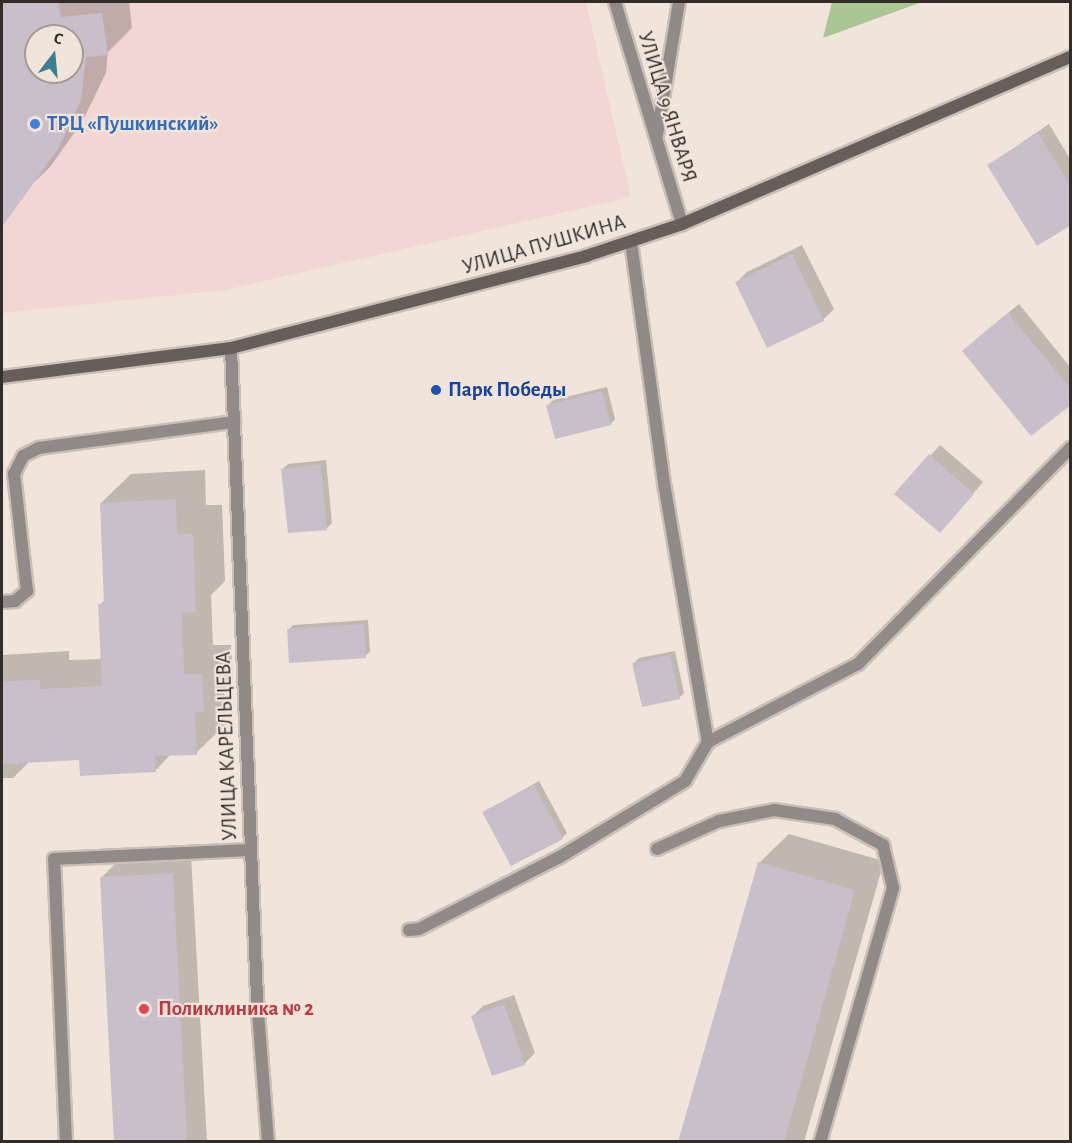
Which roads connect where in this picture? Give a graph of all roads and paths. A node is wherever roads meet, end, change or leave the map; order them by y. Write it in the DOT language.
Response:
graph roads {
  1 [pos="615,2"];
  2 [pos="679,2"];
  3 [pos="1071,57"];
  4 [pos="656,139"];
  5 [pos="682,224"];
  6 [pos="631,242"];
  7 [pos="231,348"];
  8 [pos="2,377"];
  9 [pos="234,422"];
  10 [pos="1071,448"];
  11 [pos="2,602"];
  12 [pos="708,742"];
  13 [pos="657,849"];
  14 [pos="250,850"];
  15 [pos="409,930"];
  16 [pos="66,1142"];
  17 [pos="268,1142"];
  18 [pos="820,1142"];
  1 -- 4 [label="street, УЛИЦА 9 ЯНВАРЯ"];
  2 -- 4 [label="street"];
  3 -- 5 [label="main road, УЛИЦА ПУШКИНА"];
  4 -- 5 [label="street, УЛИЦА 9 ЯНВАРЯ"];
  5 -- 6 [label="main road, УЛИЦА ПУШКИНА"];
  6 -- 7 [label="main road, УЛИЦА ПУШКИНА"];
  6 -- 12 [label="street"];
  7 -- 8 [label="main road, УЛИЦА ПУШКИНА"];
  7 -- 9 [label="street, УЛИЦА КАРЕЛЬЦЕВА"];
  9 -- 11 [label="street"];
  9 -- 14 [label="street, УЛИЦА КАРЕЛЬЦЕВА"];
  10 -- 12 [label="street"];
  12 -- 15 [label="street"];
  13 -- 18 [label="street"];
  14 -- 16 [label="street"];
  14 -- 17 [label="street, УЛИЦА КАРЕЛЬЦЕВА"];
}
